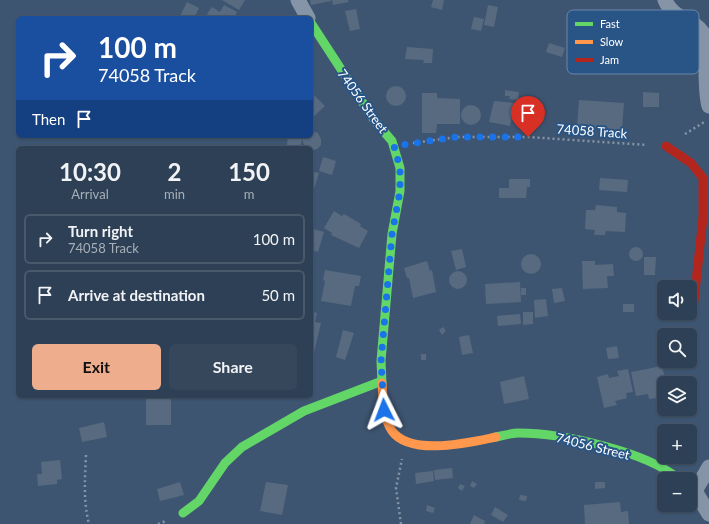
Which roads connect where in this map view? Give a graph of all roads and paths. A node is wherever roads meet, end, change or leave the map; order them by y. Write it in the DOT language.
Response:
graph roads {
  1 [pos="298,0"];
  2 [pos="665,0"];
  3 [pos="670,10"];
  4 [pos="307,16"];
  5 [pos="313,25"];
  6 [pos="699,29"];
  7 [pos="709,106"];
  8 [pos="709,120"];
  9 [pos="394,146"];
  10 [pos="666,146"];
  11 [pos="696,280"];
  12 [pos="382,381"];
  13 [pos="408,442"];
  14 [pos="86,455"];
  15 [pos="709,467"];
  16 [pos="671,472"];
  17 [pos="697,483"];
  18 [pos="697,496"];
  19 [pos="183,513"];
  20 [pos="709,514"];
  21 [pos="88,524"];
  22 [pos="401,524"];
  1 -- 4 [label="street"];
  2 -- 3 [label="street"];
  5 -- 9 [label="street, 74056 Street"];
  6 -- 7 [label="street"];
  8 -- 10 [label="path"];
  9 -- 10 [label="path, 74058 Track"];
  9 -- 12 [label="street, 74056 Street"];
  10 -- 11 [label="street"];
  12 -- 13 [label="street, 74056 Street"];
  12 -- 19 [label="street"];
  13 -- 16 [label="street, 74056 Street"];
  13 -- 22 [label="path"];
  14 -- 21 [label="path"];
  15 -- 17 [label="street"];
  18 -- 20 [label="street"];
}
